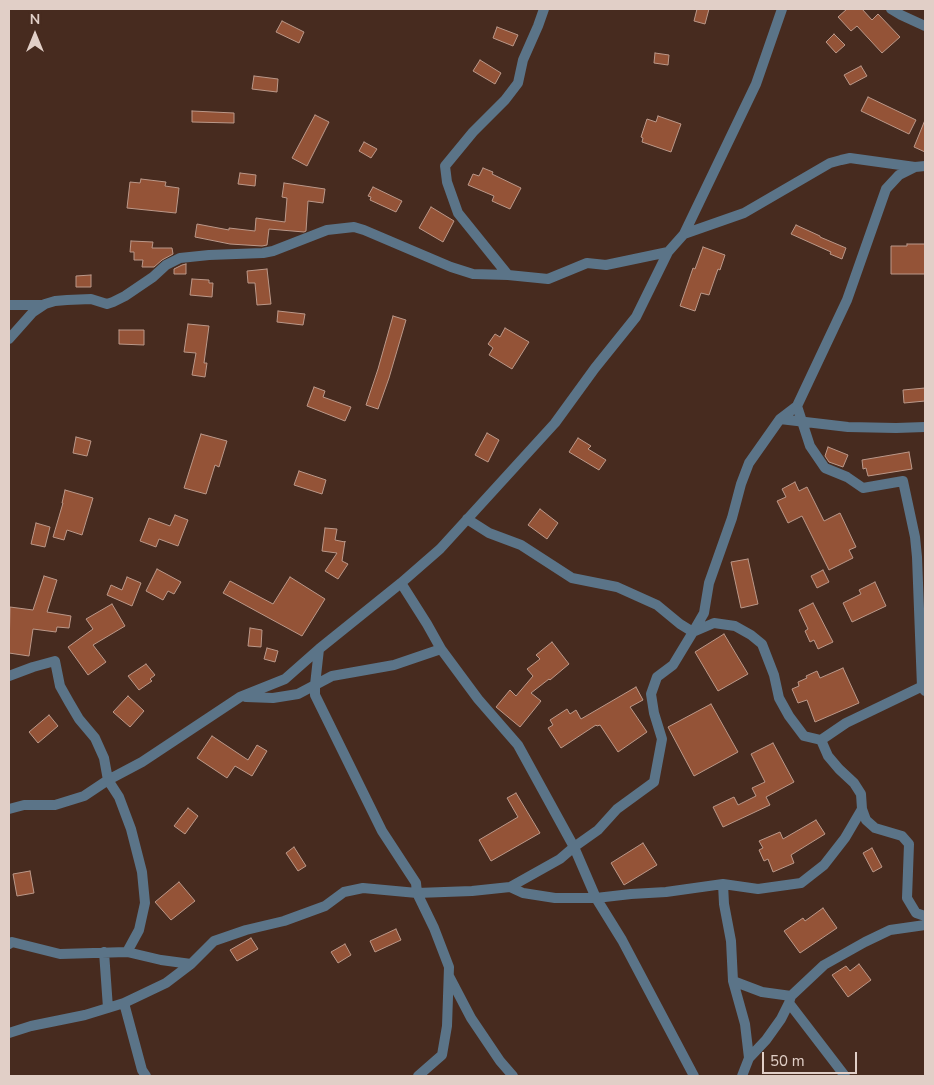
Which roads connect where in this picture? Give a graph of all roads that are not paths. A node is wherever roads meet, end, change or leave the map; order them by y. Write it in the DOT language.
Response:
graph roads {
  1 [pos="544,9"];
  2 [pos="782,9"];
  3 [pos="892,9"];
  4 [pos="925,26"];
  5 [pos="920,166"];
  6 [pos="684,234"];
  7 [pos="668,252"];
  8 [pos="508,275"];
  9 [pos="44,304"];
  10 [pos="9,305"];
  11 [pos="9,339"];
  12 [pos="797,406"];
  13 [pos="780,419"];
  14 [pos="802,421"];
  15 [pos="925,427"];
  16 [pos="467,519"];
  17 [pos="401,583"];
  18 [pos="693,632"];
  19 [pos="320,648"];
  20 [pos="441,648"];
  21 [pos="9,676"];
  22 [pos="315,684"];
  23 [pos="924,688"];
  24 [pos="240,697"];
  25 [pos="821,740"];
  26 [pos="108,780"];
  27 [pos="9,809"];
  28 [pos="862,809"];
  29 [pos="574,847"];
  30 [pos="723,884"];
  31 [pos="510,887"];
  32 [pos="417,894"];
  33 [pos="596,898"];
  34 [pos="925,916"];
  35 [pos="925,925"];
  36 [pos="9,944"];
  37 [pos="104,952"];
  38 [pos="127,952"];
  39 [pos="191,964"];
  40 [pos="449,975"];
  41 [pos="733,981"];
  42 [pos="790,1000"];
  43 [pos="124,1003"];
  44 [pos="108,1008"];
  45 [pos="9,1033"];
  46 [pos="749,1058"];
  47 [pos="146,1076"];
  48 [pos="418,1076"];
  49 [pos="513,1076"];
  50 [pos="694,1076"];
  51 [pos="742,1076"];
  52 [pos="844,1076"];
  1 -- 8 [label="street"];
  2 -- 6 [label="street"];
  3 -- 4 [label="street"];
  5 -- 6 [label="street"];
  5 -- 12 [label="street"];
  6 -- 7 [label="street"];
  7 -- 8 [label="street"];
  7 -- 16 [label="street"];
  8 -- 9 [label="street"];
  9 -- 10 [label="street"];
  9 -- 11 [label="street"];
  12 -- 13 [label="street"];
  12 -- 14 [label="street"];
  13 -- 14 [label="street"];
  13 -- 18 [label="street"];
  14 -- 15 [label="street"];
  14 -- 23 [label="street"];
  16 -- 17 [label="street"];
  16 -- 18 [label="street"];
  17 -- 19 [label="street"];
  17 -- 20 [label="street"];
  18 -- 25 [label="street"];
  18 -- 29 [label="street"];
  19 -- 22 [label="street"];
  19 -- 24 [label="street"];
  20 -- 22 [label="street"];
  20 -- 29 [label="street"];
  21 -- 26 [label="street"];
  22 -- 24 [label="street"];
  22 -- 32 [label="street"];
  23 -- 25 [label="street"];
  24 -- 26 [label="street"];
  25 -- 28 [label="street"];
  26 -- 27 [label="street"];
  26 -- 38 [label="street"];
  28 -- 30 [label="street"];
  28 -- 34 [label="street"];
  29 -- 31 [label="street"];
  29 -- 33 [label="street"];
  30 -- 33 [label="street"];
  30 -- 41 [label="street"];
  31 -- 32 [label="street"];
  31 -- 33 [label="street"];
  32 -- 39 [label="street"];
  32 -- 40 [label="street"];
  33 -- 50 [label="street"];
  35 -- 42 [label="street"];
  36 -- 37 [label="street"];
  37 -- 38 [label="street"];
  37 -- 44 [label="street"];
  38 -- 39 [label="street"];
  39 -- 43 [label="street"];
  40 -- 48 [label="street"];
  40 -- 49 [label="street"];
  41 -- 42 [label="street"];
  41 -- 46 [label="street"];
  42 -- 46 [label="street"];
  42 -- 52 [label="street"];
  43 -- 44 [label="street"];
  43 -- 47 [label="street"];
  44 -- 45 [label="street"];
  46 -- 51 [label="street"];
}
